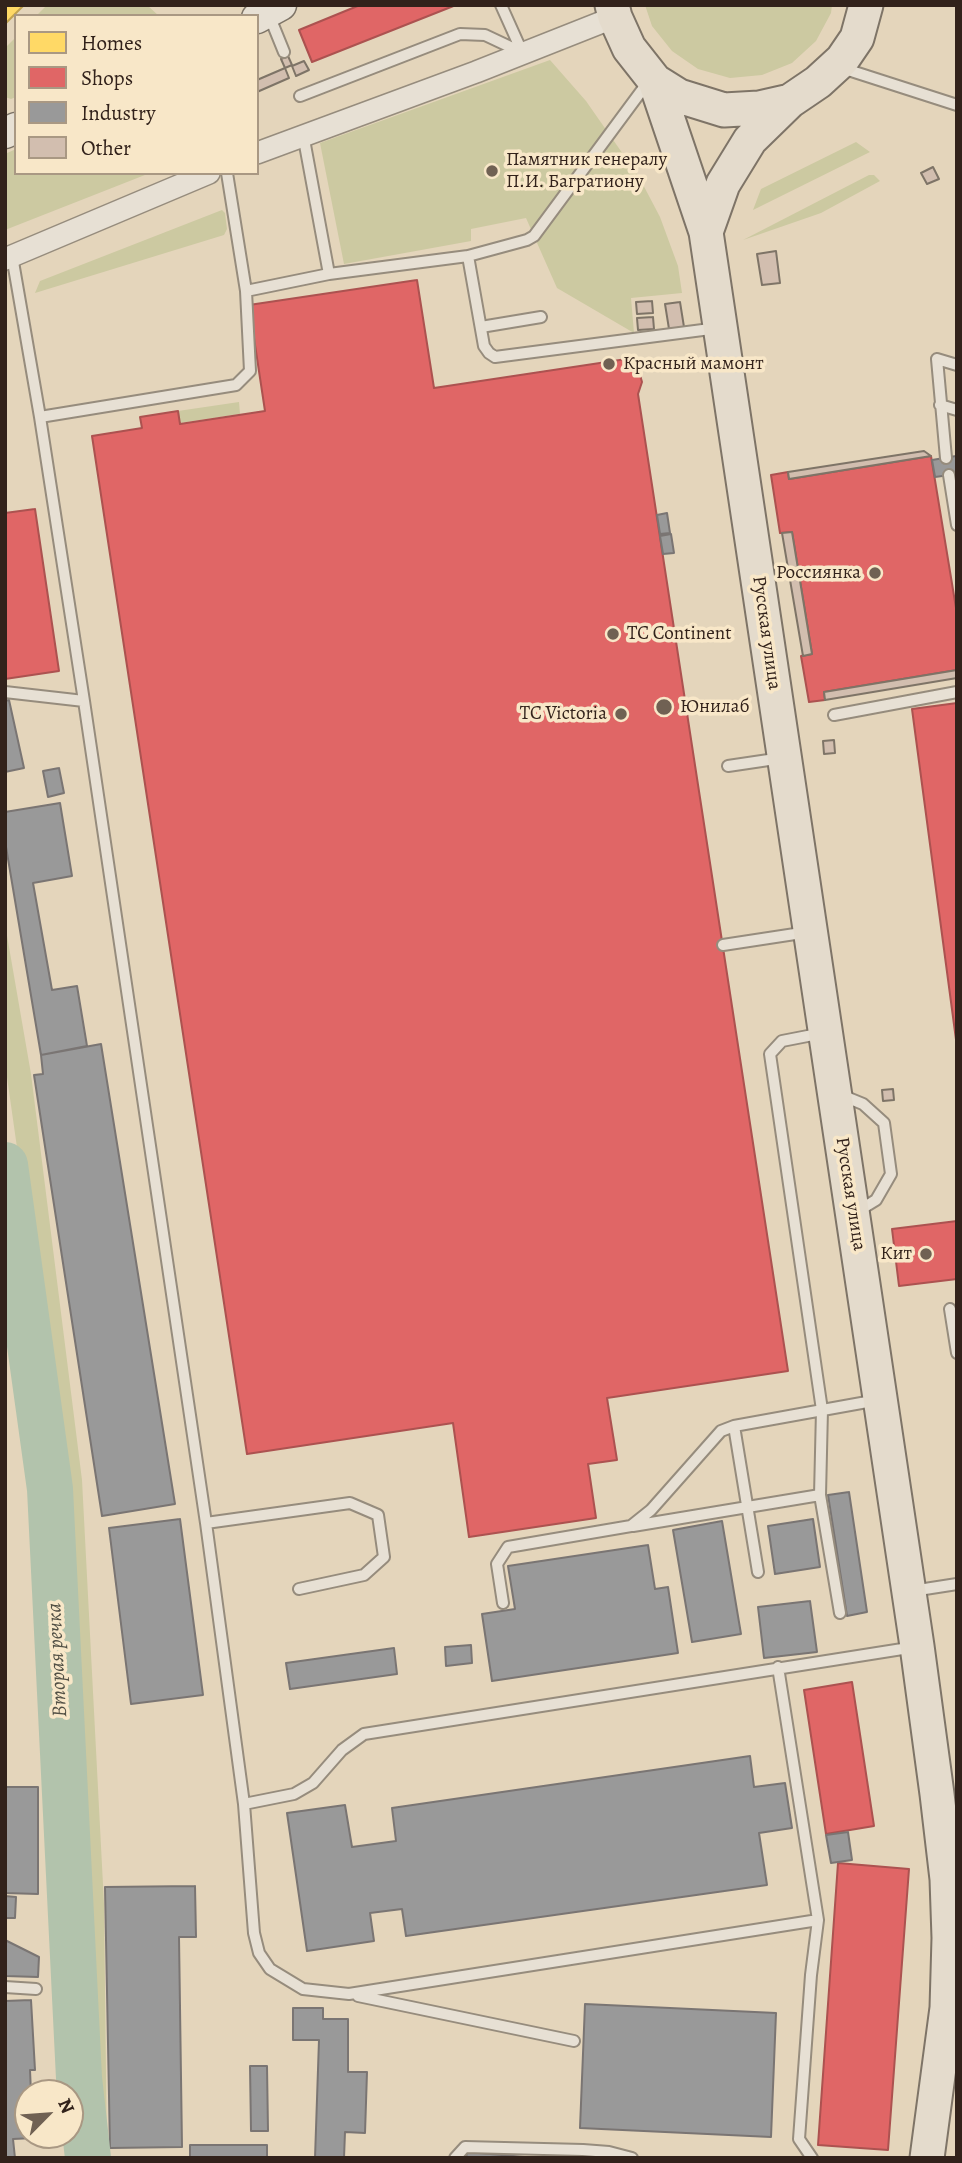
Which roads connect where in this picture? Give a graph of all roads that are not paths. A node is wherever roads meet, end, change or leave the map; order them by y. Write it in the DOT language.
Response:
graph roads {
  1 [pos="501,5"];
  2 [pos="868,8"];
  3 [pos="613,11"];
  4 [pos="269,12"];
  5 [pos="284,52"];
  6 [pos="524,54"];
  7 [pos="836,66"];
  8 [pos="653,79"];
  9 [pos="300,96"];
  10 [pos="790,101"];
  11 [pos="957,105"];
  12 [pos="303,134"];
  13 [pos="259,152"];
  14 [pos="204,175"];
  15 [pos="227,175"];
  16 [pos="706,232"];
  17 [pos="468,256"];
  18 [pos="9,258"];
  19 [pos="330,274"];
  20 [pos="246,291"];
  21 [pos="541,317"];
  22 [pos="481,327"];
  23 [pos="721,327"];
  24 [pos="957,365"];
  25 [pos="940,405"];
  26 [pos="957,410"];
  27 [pos="40,417"];
  28 [pos="946,458"];
  29 [pos="949,475"];
  30 [pos="957,525"];
  31 [pos="5,692"];
  32 [pos="957,692"];
  33 [pos="84,701"];
  34 [pos="834,715"];
  35 [pos="785,757"];
  36 [pos="728,766"];
  37 [pos="811,931"];
  38 [pos="723,945"];
  39 [pos="826,1032"];
  40 [pos="835,1093"];
  41 [pos="853,1214"];
  42 [pos="950,1309"];
  43 [pos="957,1353"];
  44 [pos="881,1400"];
  45 [pos="822,1410"];
  46 [pos="734,1426"];
  47 [pos="820,1495"];
  48 [pos="747,1507"];
  49 [pos="206,1523"];
  50 [pos="631,1526"];
  51 [pos="758,1572"];
  52 [pos="957,1584"];
  53 [pos="299,1589"];
  54 [pos="909,1592"];
  55 [pos="503,1603"];
  56 [pos="840,1613"];
  57 [pos="917,1646"];
  58 [pos="778,1667"];
  59 [pos="244,1804"];
  60 [pos="952,1879"];
  61 [pos="818,1920"];
  62 [pos="5,1987"];
  63 [pos="36,1989"];
  64 [pos="349,1994"];
  65 [pos="952,2008"];
  66 [pos="574,2041"];
  67 [pos="609,2155"];
  68 [pos="455,2158"];
  69 [pos="632,2158"];
  70 [pos="812,2158"];
  71 [pos="927,2158"];
  1 -- 6 [label="lane"];
  2 -- 7 [label="main road, Русская улица"];
  3 -- 6 [label="street"];
  3 -- 8 [label="main road"];
  4 -- 5 [label="lane"];
  6 -- 9 [label="lane"];
  6 -- 12 [label="street"];
  7 -- 10 [label="main road, Русская улица"];
  7 -- 11 [label="lane"];
  8 -- 10 [label="main road"];
  8 -- 16 [label="main road, Русская улица"];
  8 -- 17 [label="lane"];
  10 -- 16 [label="main road, Русская улица"];
  12 -- 13 [label="street"];
  12 -- 19 [label="lane"];
  14 -- 18 [label="street"];
  15 -- 20 [label="lane"];
  16 -- 23 [label="main road, Русская улица"];
  17 -- 19 [label="lane"];
  17 -- 22 [label="lane"];
  18 -- 27 [label="lane"];
  19 -- 20 [label="lane"];
  20 -- 27 [label="lane"];
  21 -- 22 [label="lane"];
  22 -- 23 [label="lane"];
  23 -- 35 [label="main road, Русская улица"];
  24 -- 25 [label="lane"];
  25 -- 26 [label="lane"];
  25 -- 28 [label="lane"];
  27 -- 33 [label="lane"];
  29 -- 30 [label="lane"];
  31 -- 33 [label="lane"];
  32 -- 34 [label="lane"];
  33 -- 49 [label="lane"];
  35 -- 36 [label="lane"];
  35 -- 37 [label="main road, Русская улица"];
  37 -- 38 [label="lane"];
  37 -- 39 [label="main road, Русская улица"];
  39 -- 40 [label="main road, Русская улица"];
  39 -- 45 [label="lane"];
  40 -- 41 [label="main road, Русская улица"];
  40 -- 41 [label="lane"];
  41 -- 44 [label="main road, Русская улица"];
  42 -- 43 [label="lane"];
  44 -- 45 [label="lane"];
  44 -- 54 [label="main road, Русская улица"];
  45 -- 46 [label="lane"];
  45 -- 47 [label="lane"];
  46 -- 48 [label="lane"];
  46 -- 50 [label="lane"];
  47 -- 48 [label="lane"];
  47 -- 56 [label="lane"];
  48 -- 50 [label="lane"];
  48 -- 51 [label="lane"];
  49 -- 53 [label="lane"];
  49 -- 59 [label="lane"];
  50 -- 55 [label="lane"];
  52 -- 54 [label="lane"];
  54 -- 57 [label="main road, Русская улица"];
  57 -- 58 [label="lane"];
  57 -- 60 [label="main road, Русская улица"];
  58 -- 59 [label="lane"];
  58 -- 61 [label="lane"];
  59 -- 64 [label="lane"];
  60 -- 65 [label="main road, Русская улица"];
  61 -- 64 [label="lane"];
  61 -- 70 [label="lane"];
  62 -- 63 [label="lane"];
  64 -- 66 [label="lane"];
  65 -- 71 [label="main road, Русская улица"];
  67 -- 68 [label="lane"];
  67 -- 69 [label="lane"];
}
